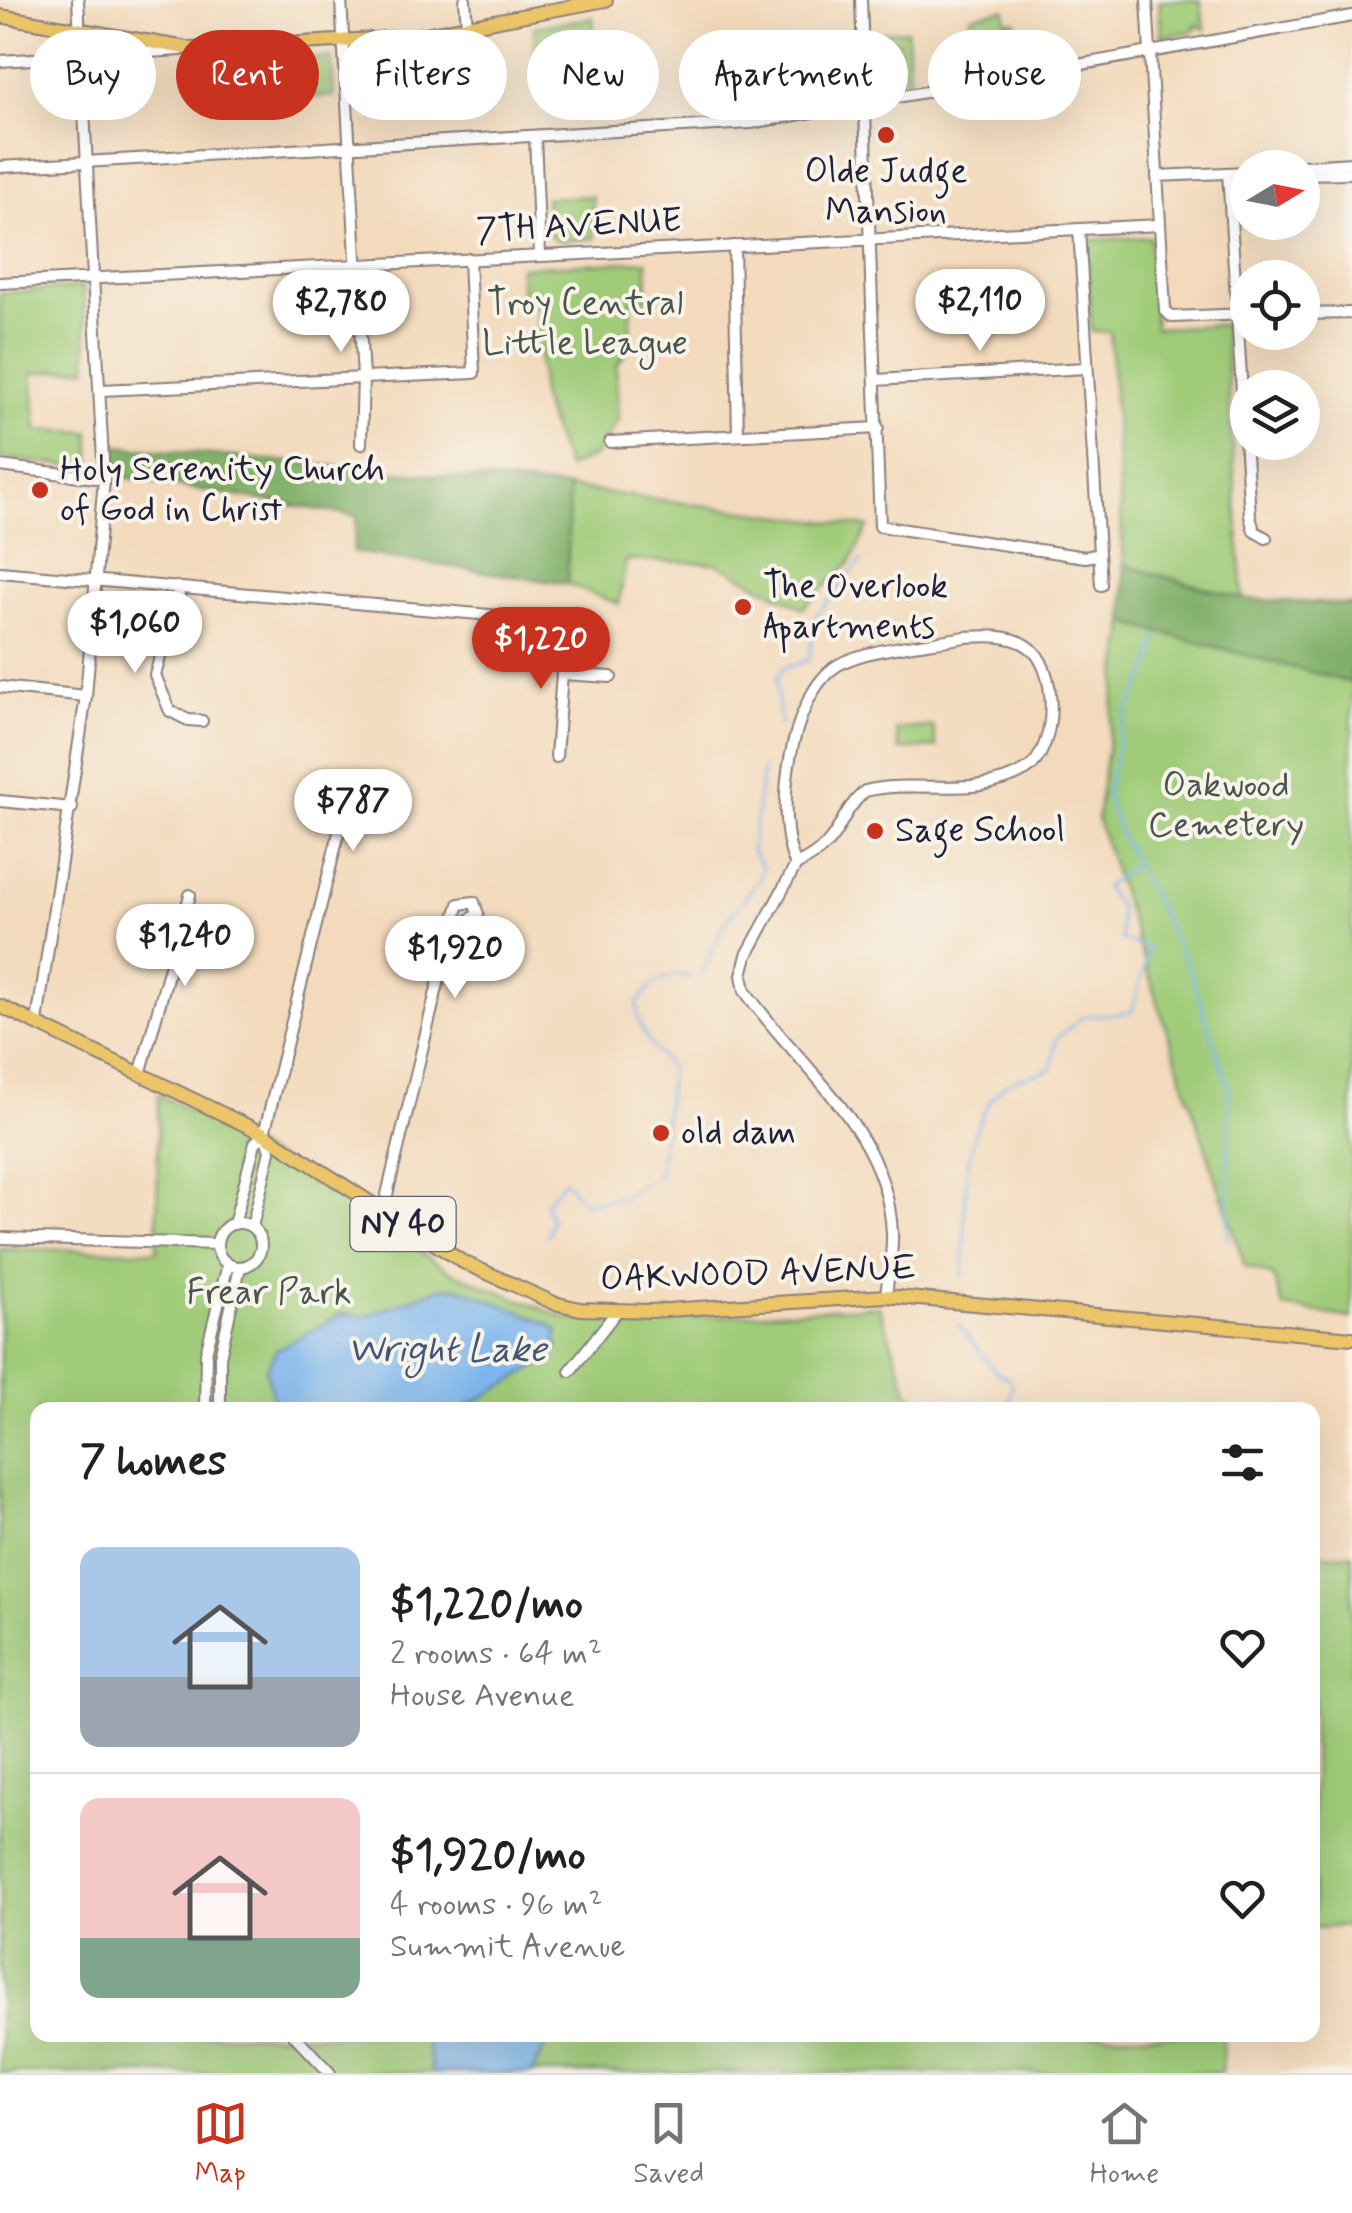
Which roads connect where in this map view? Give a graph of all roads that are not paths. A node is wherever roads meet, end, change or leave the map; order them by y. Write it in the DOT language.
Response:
graph roads {
  1 [pos="78,0"];
  2 [pos="340,0"];
  3 [pos="465,0"];
  4 [pos="606,0"];
  5 [pos="861,0"];
  6 [pos="1147,0"];
  7 [pos="0,16"];
  8 [pos="1352,16"];
  9 [pos="467,26"];
  10 [pos="66,30"];
  11 [pos="80,30"];
  12 [pos="342,30"];
  13 [pos="446,30"];
  14 [pos="862,30"];
  15 [pos="1150,53"];
  16 [pos="30,60"];
  17 [pos="0,62"];
  18 [pos="908,96"];
  19 [pos="85,120"];
  20 [pos="347,120"];
  21 [pos="764,120"];
  22 [pos="866,120"];
  23 [pos="536,136"];
  24 [pos="348,148"];
  25 [pos="87,162"];
  26 [pos="1352,163"];
  27 [pos="1320,165"];
  28 [pos="0,167"];
  29 [pos="1228,172"];
  30 [pos="1352,173"];
  31 [pos="1320,174"];
  32 [pos="1158,176"];
  33 [pos="1160,225"];
  34 [pos="1079,229"];
  35 [pos="872,239"];
  36 [pos="734,246"];
  37 [pos="540,256"];
  38 [pos="469,260"];
  39 [pos="1237,260"];
  40 [pos="355,265"];
  41 [pos="94,278"];
  42 [pos="0,283"];
  43 [pos="1352,313"];
  44 [pos="1320,314"];
  45 [pos="1230,315"];
  46 [pos="1243,350"];
  47 [pos="1086,368"];
  48 [pos="362,377"];
  49 [pos="876,380"];
  50 [pos="101,390"];
  51 [pos="878,428"];
  52 [pos="738,435"];
  53 [pos="610,442"];
  54 [pos="361,444"];
  55 [pos="0,466"];
  56 [pos="104,479"];
  57 [pos="1266,538"];
  58 [pos="1096,554"];
  59 [pos="0,572"];
  60 [pos="97,581"];
  61 [pos="1101,585"];
  62 [pos="177,587"];
  63 [pos="562,674"];
  64 [pos="611,678"];
  65 [pos="0,687"];
  66 [pos="86,696"];
  67 [pos="202,721"];
  68 [pos="556,757"];
  69 [pos="0,800"];
  70 [pos="72,808"];
  71 [pos="341,824"];
  72 [pos="796,865"];
  73 [pos="190,895"];
  74 [pos="450,934"];
  75 [pos="0,1006"];
  76 [pos="37,1022"];
  77 [pos="142,1071"];
  78 [pos="264,1134"];
  79 [pos="382,1211"];
  80 [pos="234,1224"];
  81 [pos="252,1227"];
  82 [pos="0,1238"];
  83 [pos="217,1244"];
  84 [pos="234,1266"];
  85 [pos="886,1296"];
  86 [pos="617,1311"];
  87 [pos="1352,1338"];
  88 [pos="570,1372"];
  89 [pos="205,1402"];
  90 [pos="220,1402"];
  91 [pos="301,2042"];
  92 [pos="330,2073"];
  1 -- 11 [label="street"];
  2 -- 12 [label="street"];
  3 -- 9 [label="street"];
  4 -- 9 [label="main road"];
  5 -- 14 [label="street"];
  6 -- 15 [label="street"];
  7 -- 10 [label="main road"];
  8 -- 15 [label="street"];
  9 -- 13 [label="main road"];
  15 -- 18 [label="street"];
  15 -- 32 [label="street"];
  16 -- 17 [label="street"];
  19 -- 25 [label="street"];
  20 -- 24 [label="street"];
  21 -- 23 [label="street"];
  22 -- 35 [label="street"];
  23 -- 24 [label="street"];
  23 -- 37 [label="street"];
  24 -- 25 [label="street"];
  24 -- 40 [label="street"];
  25 -- 28 [label="street"];
  25 -- 41 [label="street"];
  26 -- 27 [label="street"];
  29 -- 32 [label="street"];
  29 -- 39 [label="street"];
  30 -- 31 [label="street"];
  32 -- 33 [label="street"];
  33 -- 34 [label="street, 7TH AVENUE"];
  33 -- 45 [label="street"];
  34 -- 35 [label="street, 7TH AVENUE"];
  34 -- 47 [label="street"];
  35 -- 36 [label="street, 7TH AVENUE"];
  35 -- 49 [label="street"];
  36 -- 37 [label="street, 7TH AVENUE"];
  36 -- 52 [label="street"];
  37 -- 38 [label="street, 7TH AVENUE"];
  38 -- 40 [label="street, 7TH AVENUE"];
  38 -- 48 [label="street"];
  40 -- 41 [label="street, 7TH AVENUE"];
  40 -- 48 [label="street"];
  41 -- 42 [label="street, 7TH AVENUE"];
  41 -- 50 [label="street"];
  43 -- 44 [label="street"];
  46 -- 57 [label="street"];
  47 -- 49 [label="street"];
  47 -- 58 [label="street"];
  48 -- 50 [label="street"];
  48 -- 54 [label="street"];
  49 -- 51 [label="street"];
  50 -- 56 [label="street"];
  51 -- 52 [label="street"];
  51 -- 58 [label="street"];
  52 -- 53 [label="street"];
  55 -- 56 [label="street"];
  56 -- 60 [label="street"];
  58 -- 61 [label="street"];
  59 -- 60 [label="street"];
  60 -- 62 [label="street"];
  60 -- 66 [label="street"];
  62 -- 63 [label="street"];
  62 -- 67 [label="street"];
  63 -- 64 [label="street"];
  63 -- 68 [label="street"];
  65 -- 66 [label="street"];
  66 -- 70 [label="street"];
  69 -- 70 [label="street"];
  70 -- 76 [label="street"];
  71 -- 78 [label="street"];
  72 -- 72 [label="street"];
  72 -- 85 [label="street"];
  73 -- 77 [label="street"];
  74 -- 79 [label="street"];
  75 -- 76 [label="main road, OAKWOOD AVENUE / NY 40"];
  76 -- 77 [label="main road, OAKWOOD AVENUE / NY 40"];
  77 -- 78 [label="main road, OAKWOOD AVENUE / NY 40"];
  78 -- 79 [label="main road, OAKWOOD AVENUE / NY 40"];
  78 -- 80 [label="street"];
  78 -- 81 [label="street"];
  79 -- 86 [label="main road, OAKWOOD AVENUE / NY 40"];
  80 -- 81 [label="street"];
  80 -- 83 [label="street"];
  81 -- 84 [label="street"];
  82 -- 83 [label="street"];
  83 -- 84 [label="street"];
  84 -- 89 [label="street"];
  84 -- 90 [label="street"];
  85 -- 86 [label="main road, OAKWOOD AVENUE / NY 40"];
  85 -- 87 [label="main road, OAKWOOD AVENUE / NY 40"];
  86 -- 88 [label="street"];
  91 -- 92 [label="street"];
}
